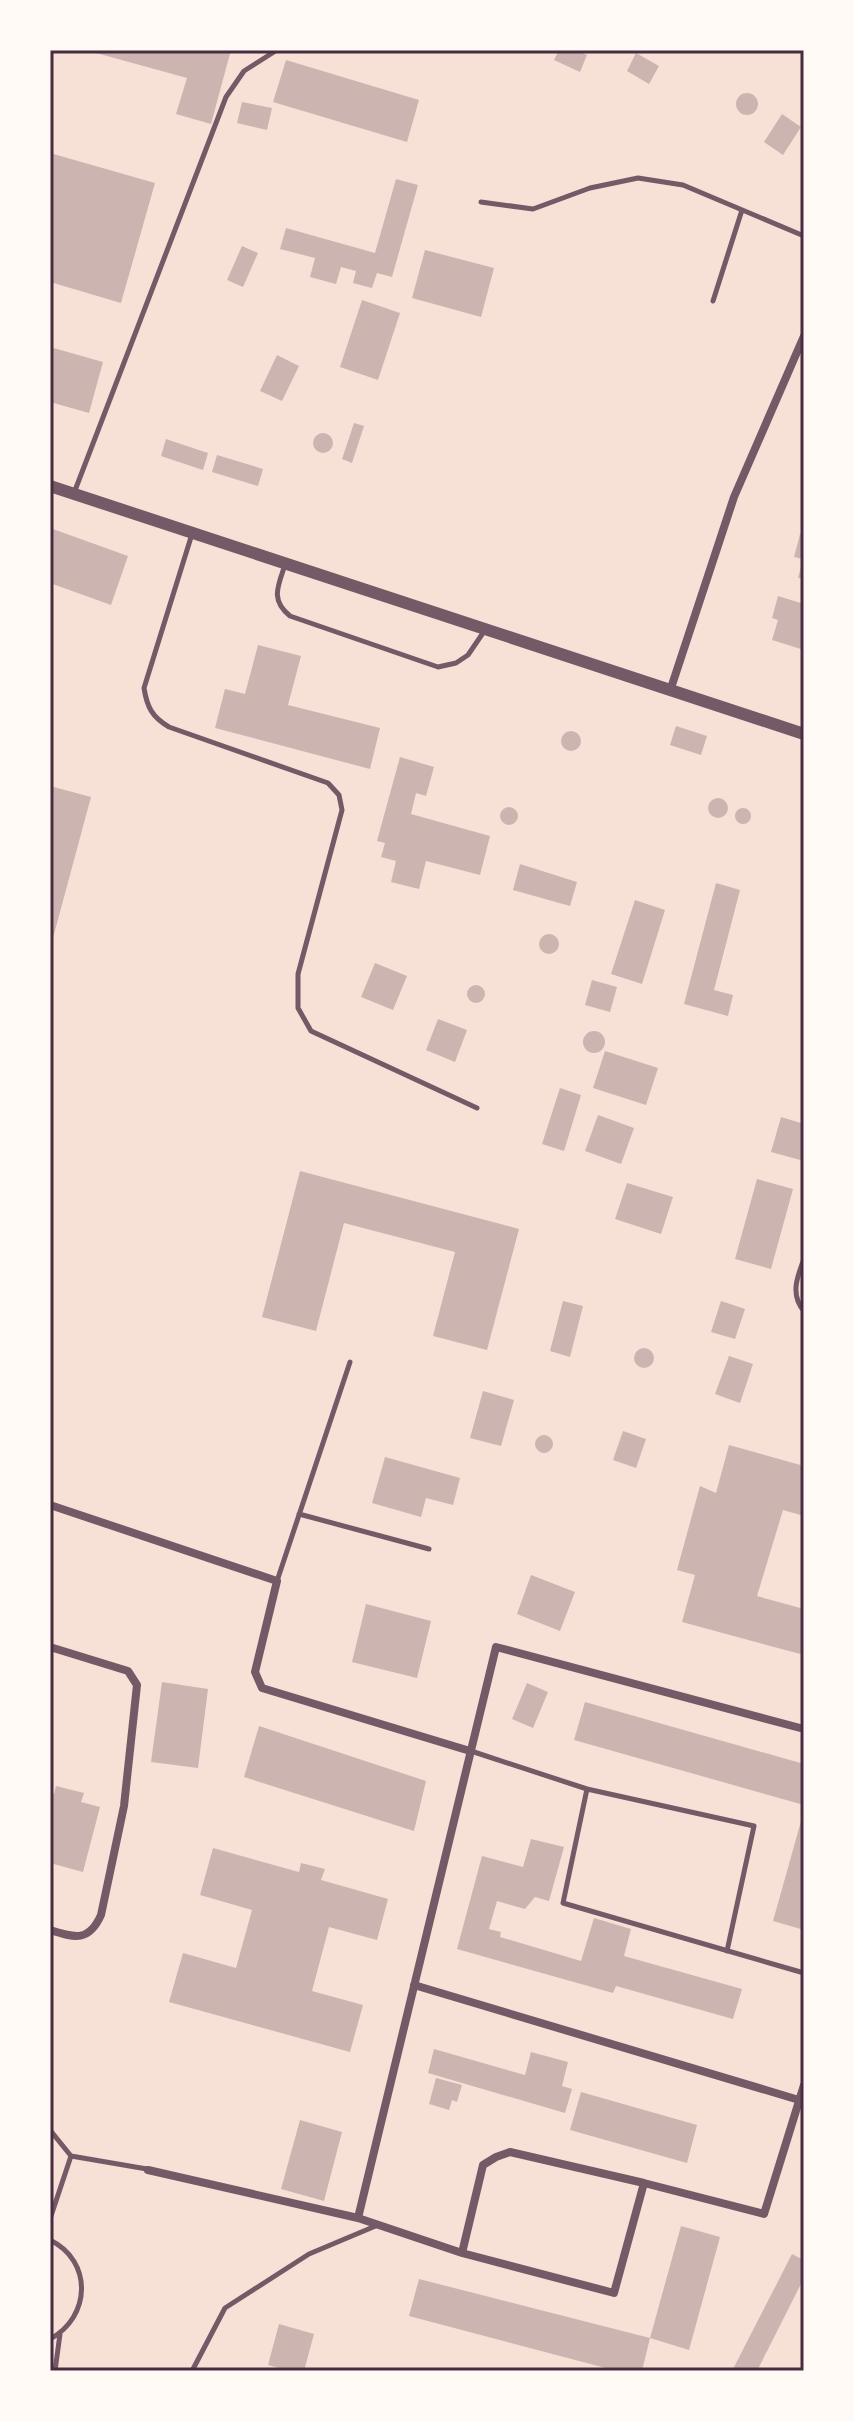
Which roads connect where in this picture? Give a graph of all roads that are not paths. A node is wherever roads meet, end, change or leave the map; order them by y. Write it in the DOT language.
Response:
graph roads {
  1 [pos="277,50"];
  2 [pos="481,202"];
  3 [pos="742,210"];
  4 [pos="804,236"];
  5 [pos="713,301"];
  6 [pos="804,336"];
  7 [pos="50,486"];
  8 [pos="74,494"];
  9 [pos="192,533"];
  10 [pos="285,564"];
  11 [pos="485,630"];
  12 [pos="670,691"];
  13 [pos="804,734"];
  14 [pos="477,1108"];
  15 [pos="804,1259"];
  16 [pos="804,1311"];
  17 [pos="350,1362"];
  18 [pos="50,1505"];
  19 [pos="299,1514"];
  20 [pos="429,1549"];
  21 [pos="277,1581"];
  22 [pos="50,1647"];
  23 [pos="804,1729"];
  24 [pos="470,1751"];
  25 [pos="587,1789"];
  26 [pos="50,1930"];
  27 [pos="727,1951"];
  28 [pos="804,1973"];
  29 [pos="414,1985"];
  30 [pos="804,2085"];
  31 [pos="799,2100"];
  32 [pos="50,2130"];
  33 [pos="71,2156"];
  34 [pos="148,2170"];
  35 [pos="644,2183"];
  36 [pos="358,2218"];
  37 [pos="50,2219"];
  38 [pos="378,2225"];
  39 [pos="50,2240"];
  40 [pos="462,2253"];
  41 [pos="61,2333"];
  42 [pos="50,2339"];
  43 [pos="55,2371"];
  44 [pos="192,2371"];
  1 -- 8 [label="lane"];
  2 -- 3 [label="lane"];
  3 -- 4 [label="lane"];
  3 -- 5 [label="lane"];
  6 -- 12 [label="street"];
  7 -- 8 [label="street"];
  8 -- 9 [label="street"];
  9 -- 10 [label="street"];
  9 -- 14 [label="lane"];
  10 -- 11 [label="street"];
  10 -- 11 [label="lane"];
  11 -- 12 [label="street"];
  12 -- 13 [label="street"];
  15 -- 16 [label="lane"];
  17 -- 19 [label="lane"];
  18 -- 21 [label="street"];
  19 -- 20 [label="lane"];
  19 -- 21 [label="lane"];
  21 -- 24 [label="street"];
  22 -- 26 [label="street"];
  23 -- 24 [label="street"];
  24 -- 25 [label="lane"];
  24 -- 29 [label="street"];
  25 -- 27 [label="lane"];
  25 -- 27 [label="lane"];
  27 -- 28 [label="lane"];
  29 -- 31 [label="street"];
  29 -- 36 [label="street"];
  30 -- 31 [label="street"];
  31 -- 35 [label="street"];
  32 -- 33 [label="lane"];
  33 -- 34 [label="lane"];
  33 -- 37 [label="lane"];
  34 -- 36 [label="street"];
  35 -- 40 [label="street"];
  35 -- 40 [label="street"];
  36 -- 38 [label="street"];
  38 -- 40 [label="street"];
  38 -- 44 [label="lane"];
  39 -- 41 [label="lane"];
  41 -- 42 [label="lane"];
  41 -- 43 [label="lane"];
}
